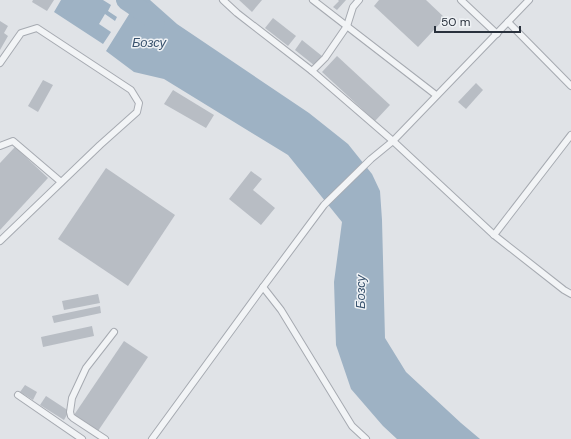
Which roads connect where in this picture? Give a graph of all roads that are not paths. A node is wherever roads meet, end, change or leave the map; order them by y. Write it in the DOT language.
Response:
graph roads {
  1 [pos="224,0"];
  2 [pos="313,0"];
  3 [pos="359,0"];
  4 [pos="462,0"];
  5 [pos="529,0"];
  6 [pos="508,22"];
  7 [pos="347,26"];
  8 [pos="497,34"];
  9 [pos="0,63"];
  10 [pos="312,71"];
  11 [pos="571,86"];
  12 [pos="436,95"];
  13 [pos="571,135"];
  14 [pos="392,141"];
  15 [pos="0,146"];
  16 [pos="61,182"];
  17 [pos="494,235"];
  18 [pos="0,241"];
  19 [pos="263,287"];
  20 [pos="571,294"];
  21 [pos="114,332"];
  22 [pos="18,395"];
  23 [pos="82,439"];
  24 [pos="105,439"];
  25 [pos="152,439"];
  26 [pos="366,439"];
  1 -- 10 [label="lane"];
  2 -- 7 [label="lane"];
  3 -- 7 [label="lane"];
  4 -- 8 [label="lane"];
  5 -- 6 [label="lane"];
  6 -- 8 [label="lane"];
  6 -- 11 [label="lane"];
  7 -- 10 [label="lane"];
  7 -- 12 [label="lane"];
  8 -- 12 [label="lane"];
  9 -- 16 [label="lane"];
  10 -- 14 [label="lane"];
  12 -- 14 [label="lane"];
  13 -- 17 [label="lane"];
  14 -- 17 [label="lane"];
  14 -- 19 [label="lane"];
  15 -- 16 [label="lane"];
  16 -- 18 [label="lane"];
  17 -- 20 [label="lane"];
  19 -- 25 [label="lane"];
  19 -- 26 [label="lane"];
  21 -- 24 [label="lane"];
  22 -- 23 [label="lane"];
}
